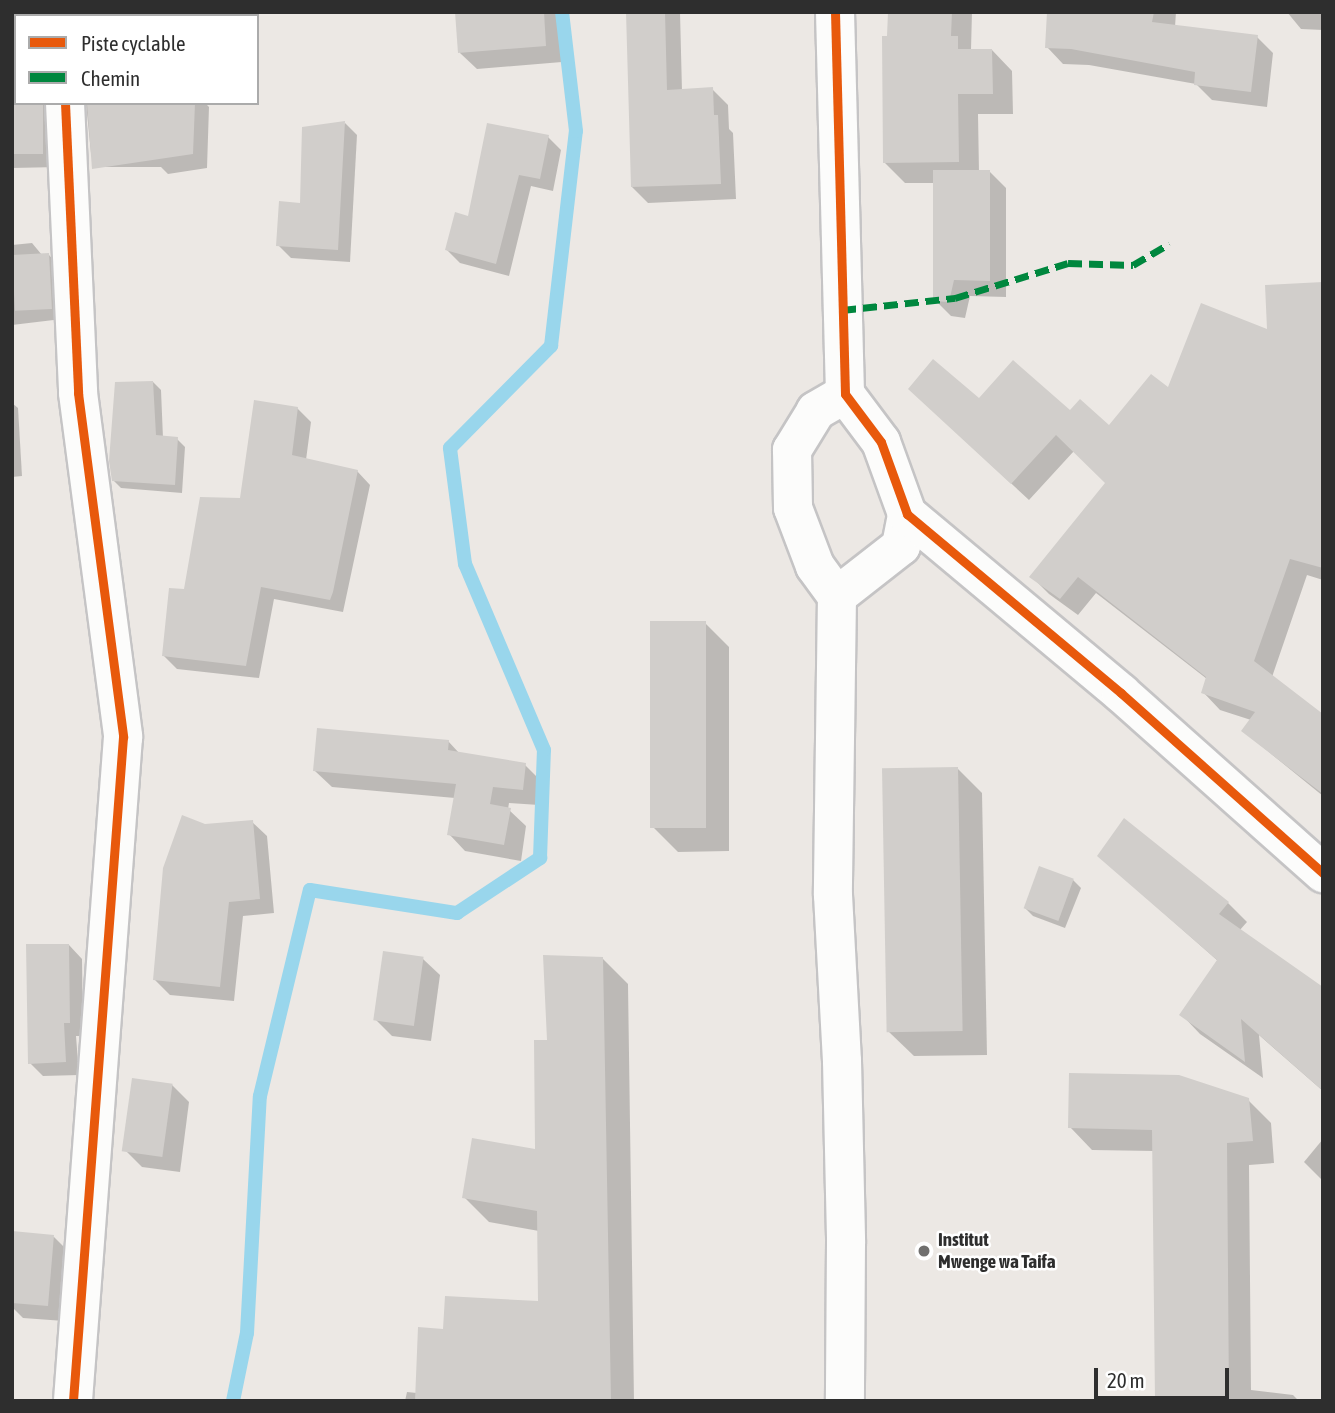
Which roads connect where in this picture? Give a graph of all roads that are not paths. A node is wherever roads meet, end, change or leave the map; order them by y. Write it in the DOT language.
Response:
graph roads {
  1 [pos="835,12"];
  2 [pos="65,105"];
  3 [pos="845,394"];
  4 [pos="907,514"];
  5 [pos="837,596"];
  6 [pos="1323,873"];
  7 [pos="73,1401"];
  8 [pos="845,1401"];
  1 -- 3 [label="street"];
  2 -- 7 [label="street"];
  3 -- 4 [label="street"];
  3 -- 5 [label="street"];
  4 -- 5 [label="street"];
  4 -- 6 [label="street"];
  5 -- 8 [label="street"];
}
